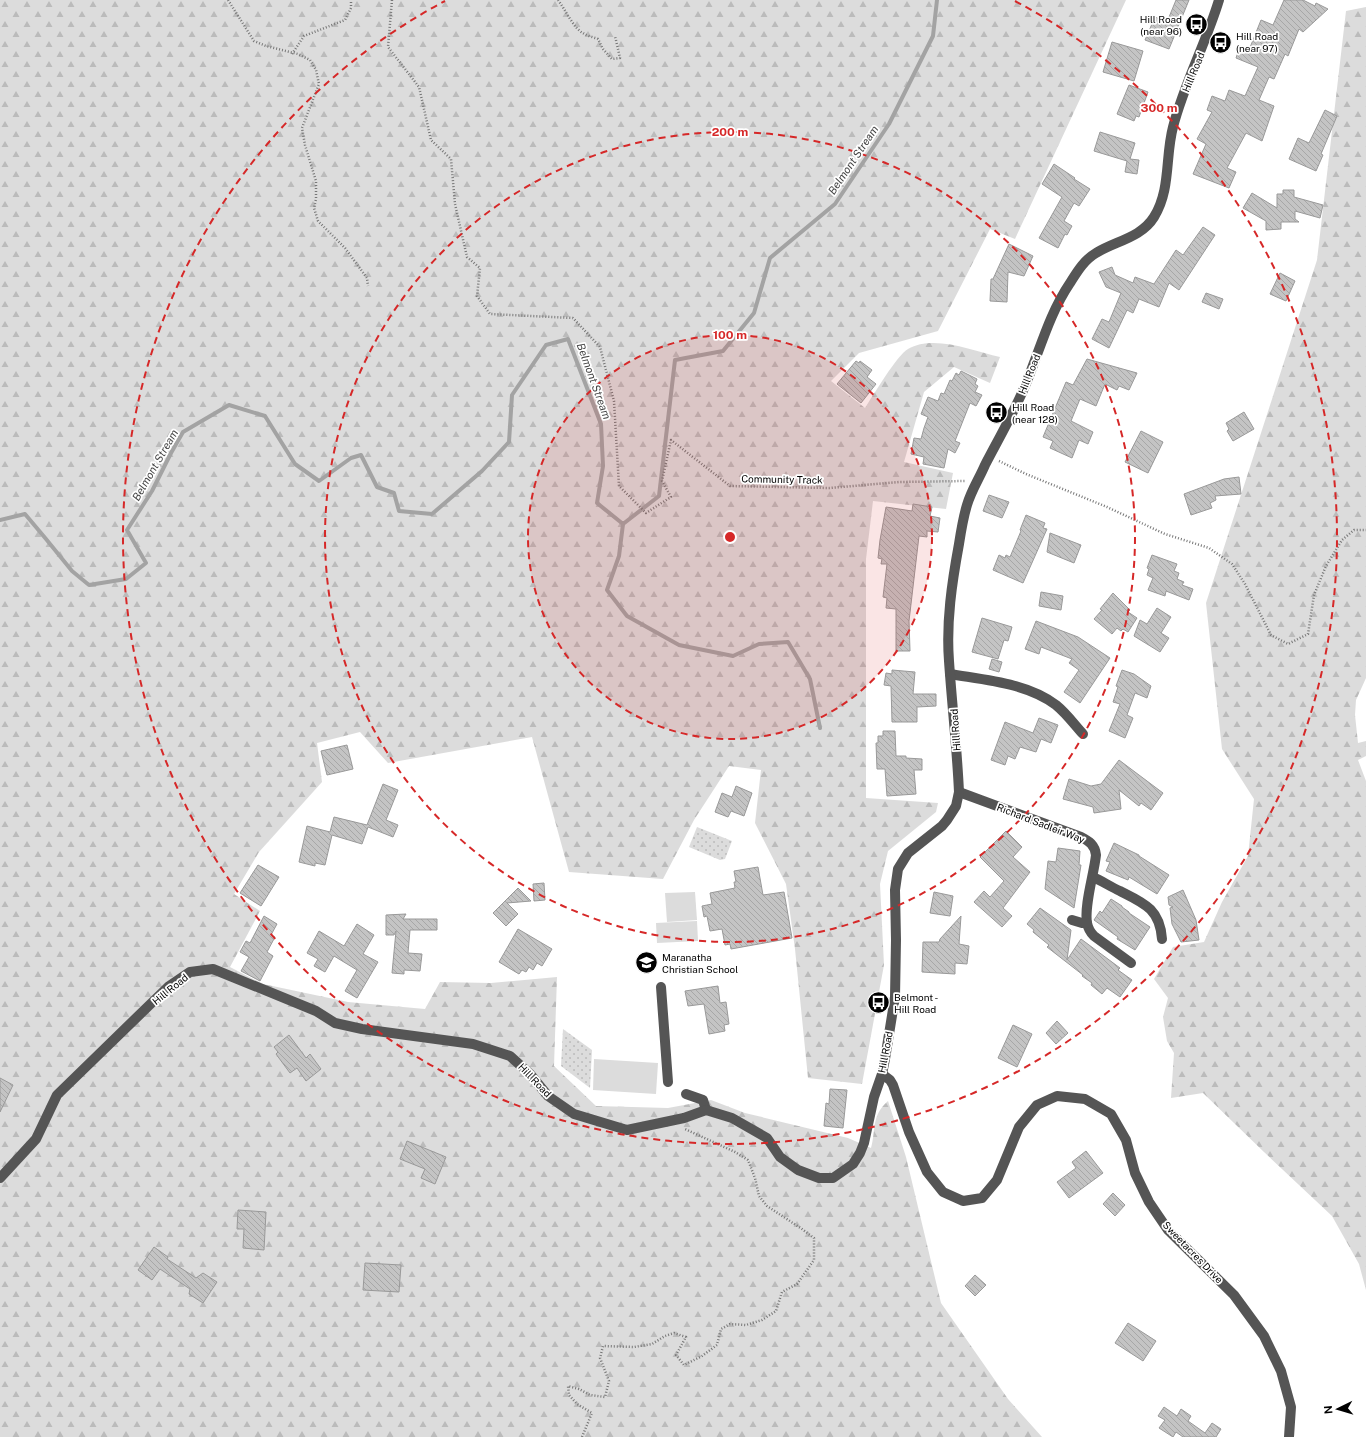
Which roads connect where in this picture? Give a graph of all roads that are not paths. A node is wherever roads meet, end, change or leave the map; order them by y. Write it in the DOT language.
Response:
graph roads {
  1 [pos="1219,0"];
  2 [pos="950,674"];
  3 [pos="1083,734"];
  4 [pos="959,792"];
  5 [pos="1093,877"];
  6 [pos="1072,920"];
  7 [pos="1087,923"];
  8 [pos="1162,939"];
  9 [pos="1131,962"];
  10 [pos="661,987"];
  11 [pos="882,1074"];
  12 [pos="668,1082"];
  13 [pos="686,1094"];
  14 [pos="706,1110"];
  15 [pos="0,1178"];
  16 [pos="1289,1437"];
  1 -- 2 [label="street, Hill Road"];
  2 -- 3 [label="street"];
  2 -- 4 [label="street, Hill Road"];
  4 -- 5 [label="street, Richard Sadleir Way"];
  4 -- 11 [label="street, Hill Road"];
  5 -- 7 [label="street, Richard Sadleir Way"];
  5 -- 8 [label="street"];
  6 -- 7 [label="street"];
  7 -- 9 [label="street"];
  10 -- 12 [label="street"];
  11 -- 14 [label="street, Hill Road"];
  11 -- 16 [label="street, Sweetacres Drive"];
  13 -- 14 [label="street"];
  14 -- 15 [label="street, Hill Road"];
}
